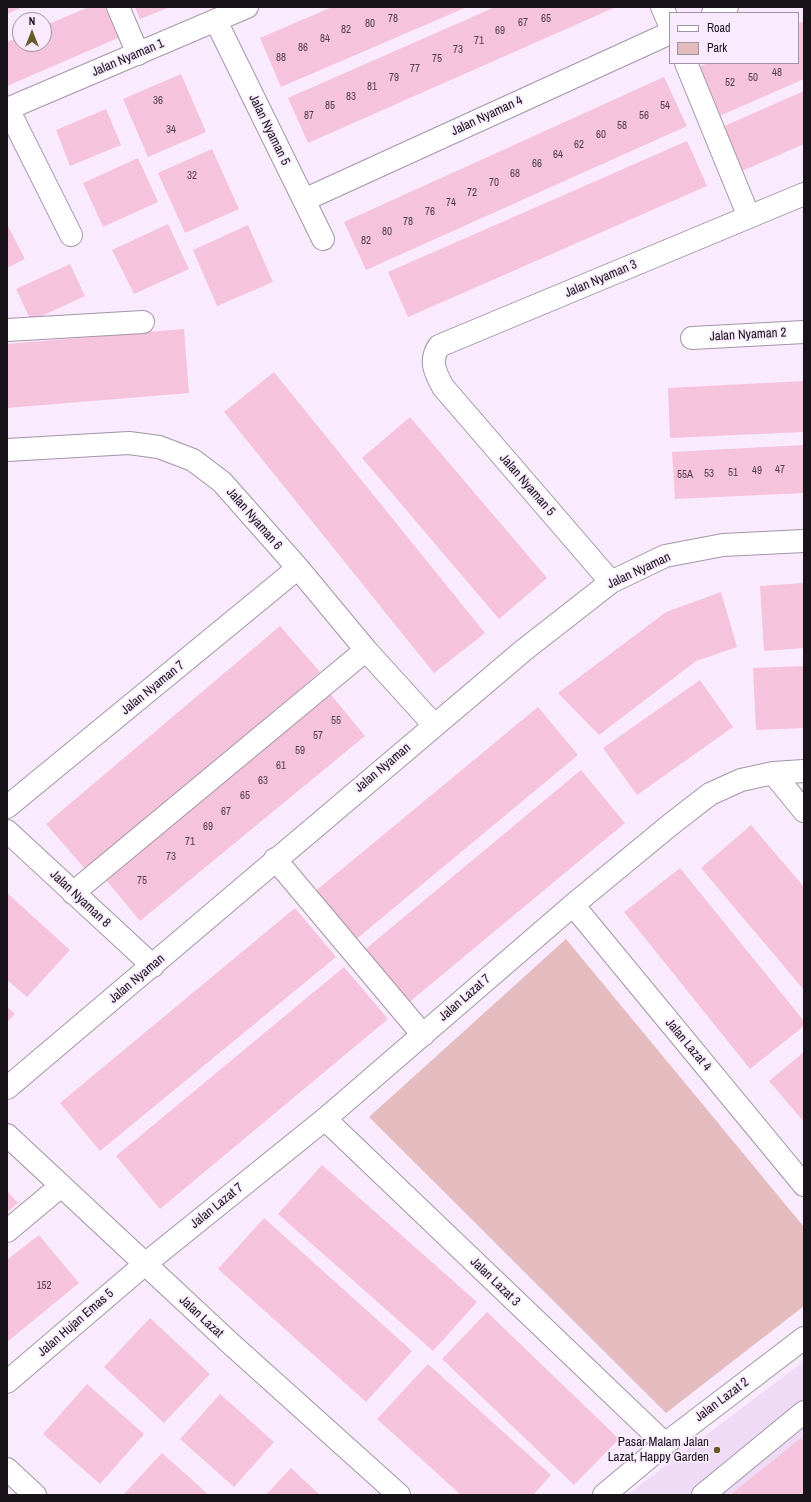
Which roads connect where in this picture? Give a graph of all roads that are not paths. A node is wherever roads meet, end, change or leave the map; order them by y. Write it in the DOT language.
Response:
graph roads {
  1 [pos="118,7"];
  2 [pos="247,7"];
  3 [pos="662,7"];
  4 [pos="727,7"];
  5 [pos="715,12"];
  6 [pos="216,21"];
  7 [pos="669,23"];
  8 [pos="669,32"];
  9 [pos="138,54"];
  10 [pos="686,64"];
  11 [pos="8,109"];
  12 [pos="804,194"];
  13 [pos="304,200"];
  14 [pos="750,216"];
  15 [pos="71,235"];
  16 [pos="323,239"];
  17 [pos="143,322"];
  18 [pos="7,330"];
  19 [pos="804,332"];
  20 [pos="692,338"];
  21 [pos="443,387"];
  22 [pos="7,450"];
  23 [pos="804,541"];
  24 [pos="298,568"];
  25 [pos="611,582"];
  26 [pos="366,650"];
  27 [pos="434,725"];
  28 [pos="804,771"];
  29 [pos="773,773"];
  30 [pos="7,807"];
  31 [pos="804,811"];
  32 [pos="7,831"];
  33 [pos="275,860"];
  34 [pos="73,893"];
  35 [pos="573,905"];
  36 [pos="153,966"];
  37 [pos="423,1035"];
  38 [pos="7,1088"];
  39 [pos="325,1120"];
  40 [pos="7,1135"];
  41 [pos="804,1185"];
  42 [pos="61,1186"];
  43 [pos="7,1231"];
  44 [pos="145,1264"];
  45 [pos="804,1338"];
  46 [pos="7,1382"];
  47 [pos="801,1420"];
  48 [pos="665,1444"];
  49 [pos="7,1469"];
  50 [pos="35,1495"];
  51 [pos="399,1495"];
  52 [pos="604,1495"];
  53 [pos="703,1495"];
  1 -- 9 [label="street"];
  2 -- 6 [label="street, Jalan Nyaman 1"];
  3 -- 7 [label="street"];
  4 -- 5 [label="street"];
  6 -- 9 [label="street, Jalan Nyaman 1"];
  6 -- 13 [label="street, Jalan Nyaman 5"];
  8 -- 13 [label="street, Jalan Nyaman 4"];
  9 -- 11 [label="street, Jalan Nyaman 1"];
  10 -- 14 [label="street"];
  11 -- 15 [label="street, Jalan Nyaman 1"];
  12 -- 14 [label="street, Jalan Nyaman 3"];
  13 -- 16 [label="street, Jalan Nyaman 5"];
  14 -- 21 [label="street, Jalan Nyaman 3"];
  17 -- 18 [label="street"];
  19 -- 20 [label="street, Jalan Nyaman 2"];
  21 -- 25 [label="street, Jalan Nyaman 5"];
  22 -- 24 [label="street, Jalan Nyaman 6"];
  23 -- 25 [label="street, Jalan Nyaman"];
  24 -- 26 [label="street, Jalan Nyaman 6"];
  24 -- 30 [label="street, Jalan Nyaman 7"];
  25 -- 27 [label="street, Jalan Nyaman"];
  26 -- 27 [label="street, Jalan Nyaman 6"];
  26 -- 34 [label="street"];
  27 -- 33 [label="street, Jalan Nyaman"];
  28 -- 29 [label="street, Jalan Lazat 7"];
  29 -- 31 [label="street"];
  29 -- 35 [label="street, Jalan Lazat 7"];
  32 -- 34 [label="street, Jalan Nyaman 8"];
  33 -- 36 [label="street, Jalan Nyaman"];
  33 -- 37 [label="street"];
  34 -- 36 [label="street, Jalan Nyaman 8"];
  35 -- 37 [label="street, Jalan Lazat 7"];
  35 -- 41 [label="street, Jalan Lazat 4"];
  36 -- 38 [label="street, Jalan Nyaman"];
  37 -- 39 [label="street, Jalan Lazat 7"];
  39 -- 44 [label="street, Jalan Lazat 7"];
  39 -- 48 [label="street, Jalan Lazat 3"];
  40 -- 42 [label="street, Jalan Lazat"];
  42 -- 43 [label="street"];
  42 -- 44 [label="street, Jalan Lazat"];
  44 -- 46 [label="street, Jalan Hujan Emas 5"];
  44 -- 51 [label="street, Jalan Lazat"];
  45 -- 48 [label="street, Jalan Lazat 2"];
  47 -- 53 [label="street"];
  48 -- 52 [label="street, Jalan Lazat 2"];
  49 -- 50 [label="street"];
}
